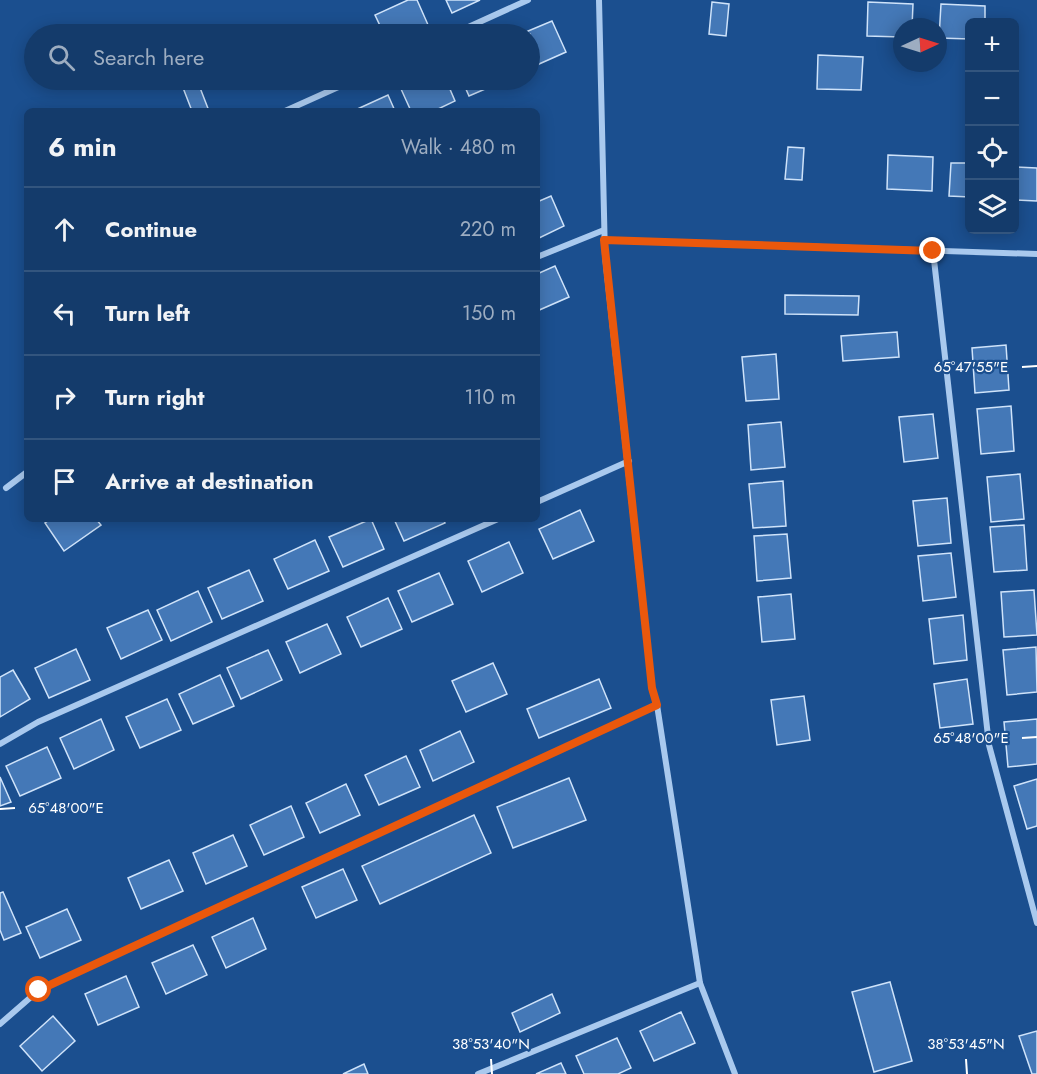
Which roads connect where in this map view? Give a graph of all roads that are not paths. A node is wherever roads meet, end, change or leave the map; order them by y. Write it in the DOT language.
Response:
graph roads {
  1 [pos="528,0"];
  2 [pos="599,0"];
  3 [pos="475,24"];
  4 [pos="332,90"];
  5 [pos="292,108"];
  6 [pos="604,230"];
  7 [pos="604,240"];
  8 [pos="933,251"];
  9 [pos="1037,254"];
  10 [pos="540,256"];
  11 [pos="629,461"];
  12 [pos="24,474"];
  13 [pos="6,488"];
  14 [pos="540,501"];
  15 [pos="491,522"];
  16 [pos="657,705"];
  17 [pos="0,744"];
  18 [pos="1037,923"];
  19 [pos="700,983"];
  20 [pos="0,1024"];
  21 [pos="478,1074"];
  22 [pos="735,1074"];
  1 -- 3 [label="street"];
  2 -- 6 [label="street"];
  4 -- 5 [label="street"];
  6 -- 7 [label="street"];
  6 -- 10 [label="street"];
  7 -- 8 [label="street"];
  7 -- 11 [label="street"];
  8 -- 9 [label="street"];
  8 -- 18 [label="street"];
  11 -- 14 [label="street"];
  11 -- 16 [label="street"];
  12 -- 13 [label="street"];
  15 -- 17 [label="street"];
  16 -- 19 [label="street"];
  16 -- 20 [label="street"];
  19 -- 21 [label="street"];
  19 -- 22 [label="street"];
}
